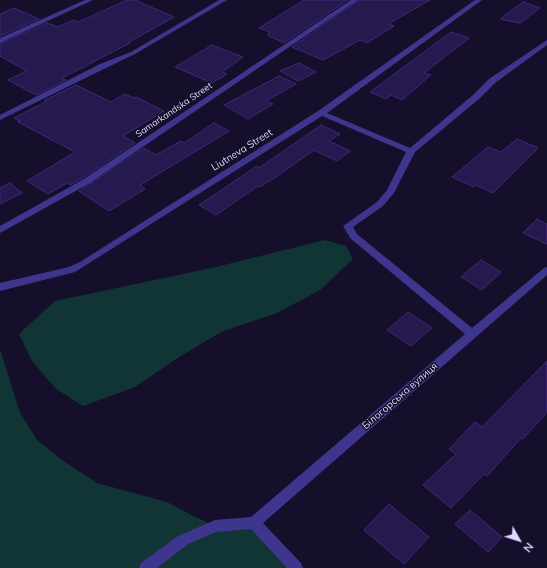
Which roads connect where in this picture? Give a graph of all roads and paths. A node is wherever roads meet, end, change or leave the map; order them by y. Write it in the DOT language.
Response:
graph roads {
  1 [pos="90,0"];
  2 [pos="224,0"];
  3 [pos="355,0"];
  4 [pos="480,0"];
  5 [pos="0,41"];
  6 [pos="547,42"];
  7 [pos="321,113"];
  8 [pos="0,118"];
  9 [pos="411,151"];
  10 [pos="0,230"];
  11 [pos="547,270"];
  12 [pos="0,287"];
  13 [pos="472,334"];
  14 [pos="254,523"];
  15 [pos="146,568"];
  16 [pos="296,568"];
  1 -- 5 [label="street"];
  2 -- 8 [label="street"];
  3 -- 10 [label="street, Samarkandska Street"];
  4 -- 7 [label="street, Liutneva Street"];
  6 -- 9 [label="street"];
  7 -- 9 [label="street"];
  7 -- 12 [label="street, Liutneva Street"];
  9 -- 13 [label="street"];
  11 -- 13 [label="street, Білогорська вулиця"];
  13 -- 14 [label="street, Білогорська вулиця"];
  14 -- 15 [label="street"];
  14 -- 16 [label="street"];
}
